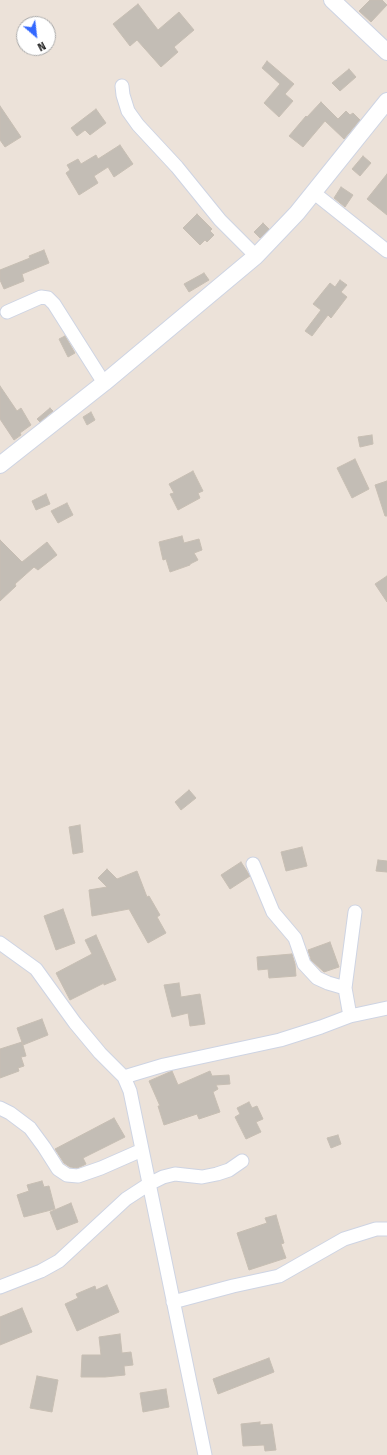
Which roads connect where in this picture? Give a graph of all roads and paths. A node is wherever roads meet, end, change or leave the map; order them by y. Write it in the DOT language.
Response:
graph roads {
  1 [pos="332,0"];
  2 [pos="387,52"];
  3 [pos="122,86"];
  4 [pos="387,101"];
  5 [pos="313,192"];
  6 [pos="387,251"];
  7 [pos="256,256"];
  8 [pos="7,312"];
  9 [pos="104,383"];
  10 [pos="0,465"];
  11 [pos="253,864"];
  12 [pos="355,912"];
  13 [pos="0,943"];
  14 [pos="345,988"];
  15 [pos="387,1008"];
  16 [pos="350,1016"];
  17 [pos="124,1078"];
  18 [pos="0,1108"];
  19 [pos="142,1150"];
  20 [pos="242,1161"];
  21 [pos="149,1184"];
  22 [pos="387,1229"];
  23 [pos="0,1287"];
  24 [pos="173,1302"];
  25 [pos="205,1455"];
  1 -- 2 [label="street"];
  3 -- 7 [label="street"];
  4 -- 5 [label="street"];
  5 -- 6 [label="street"];
  5 -- 7 [label="street"];
  7 -- 9 [label="street"];
  8 -- 9 [label="street"];
  9 -- 10 [label="street"];
  11 -- 14 [label="street"];
  12 -- 14 [label="street"];
  13 -- 17 [label="street"];
  14 -- 16 [label="street"];
  15 -- 16 [label="street"];
  16 -- 17 [label="street"];
  17 -- 19 [label="street"];
  18 -- 19 [label="street"];
  19 -- 21 [label="street"];
  20 -- 21 [label="street"];
  21 -- 23 [label="street"];
  21 -- 24 [label="street"];
  22 -- 24 [label="street"];
  24 -- 25 [label="street"];
}
